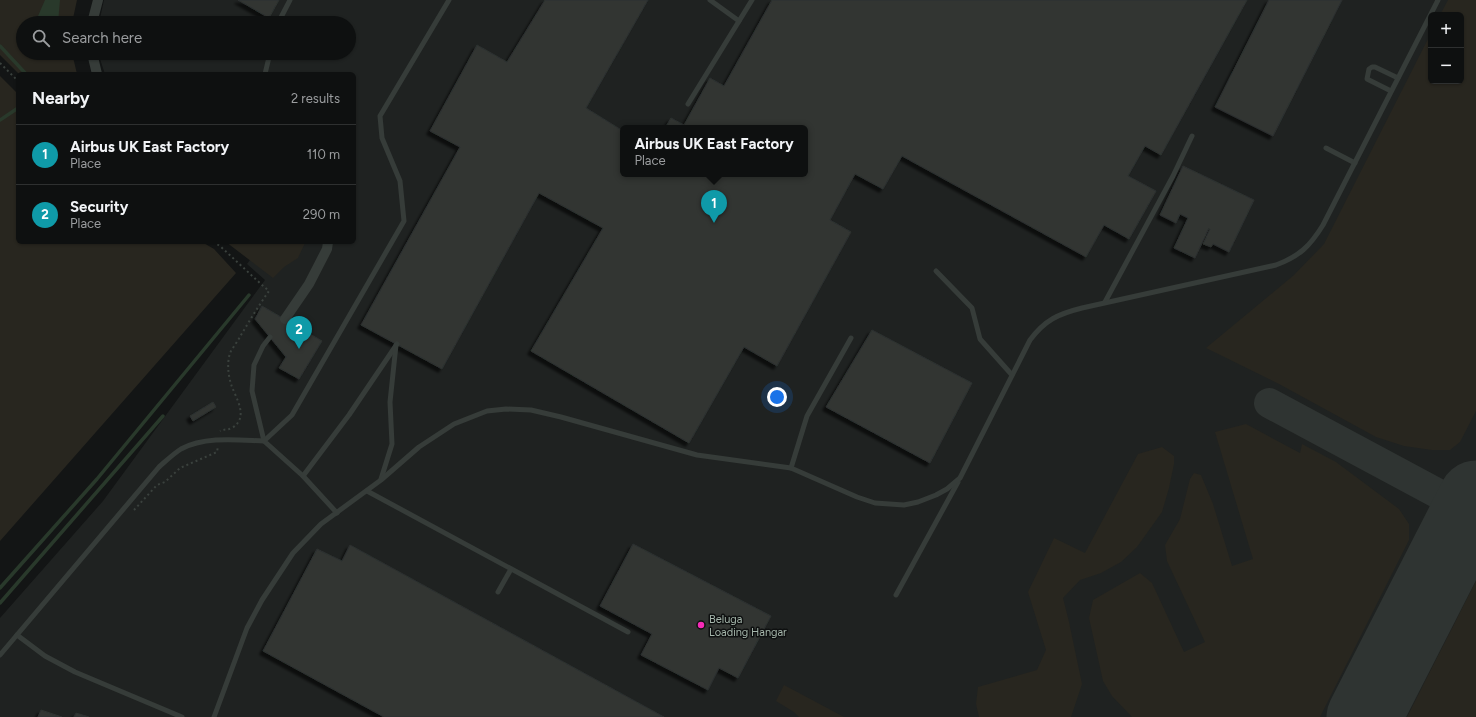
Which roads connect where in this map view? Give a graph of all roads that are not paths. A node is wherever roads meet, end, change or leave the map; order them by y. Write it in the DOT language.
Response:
graph roads {
  1 [pos="98,0"];
  2 [pos="290,0"];
  3 [pos="449,0"];
  4 [pos="710,0"];
  5 [pos="752,0"];
  6 [pos="1438,0"];
  7 [pos="94,16"];
  8 [pos="282,16"];
  9 [pos="739,21"];
  10 [pos="94,60"];
  11 [pos="268,60"];
  12 [pos="97,72"];
  13 [pos="265,72"];
  14 [pos="1398,78"];
  15 [pos="1391,91"];
  16 [pos="688,104"];
  17 [pos="1192,136"];
  18 [pos="1326,148"];
  19 [pos="1355,163"];
  20 [pos="328,244"];
  21 [pos="936,271"];
  22 [pos="1105,302"];
  23 [pos="285,319"];
  24 [pos="270,337"];
  25 [pos="851,338"];
  26 [pos="1012,375"];
  27 [pos="264,441"];
  28 [pos="791,468"];
  29 [pos="303,476"];
  30 [pos="960,478"];
  31 [pos="381,480"];
  32 [pos="367,490"];
  33 [pos="337,513"];
  34 [pos="511,569"];
  35 [pos="498,592"];
  36 [pos="896,595"];
  37 [pos="628,632"];
  38 [pos="17,635"];
  39 [pos="0,655"];
  40 [pos="182,717"];
  41 [pos="214,717"];
  1 -- 7 [label="street"];
  2 -- 8 [label="lane"];
  3 -- 27 [label="lane"];
  4 -- 9 [label="lane"];
  5 -- 9 [label="lane"];
  6 -- 14 [label="lane"];
  9 -- 16 [label="lane"];
  10 -- 12 [label="street"];
  11 -- 13 [label="lane"];
  14 -- 15 [label="lane"];
  14 -- 15 [label="lane"];
  15 -- 19 [label="lane"];
  17 -- 22 [label="lane"];
  18 -- 19 [label="lane"];
  19 -- 22 [label="lane"];
  20 -- 23 [label="street"];
  21 -- 26 [label="lane"];
  22 -- 26 [label="lane"];
  24 -- 27 [label="lane"];
  25 -- 28 [label="lane"];
  26 -- 30 [label="lane"];
  27 -- 29 [label="lane"];
  27 -- 38 [label="lane"];
  28 -- 30 [label="lane"];
  28 -- 31 [label="lane"];
  29 -- 31 [label="lane"];
  29 -- 33 [label="lane"];
  30 -- 36 [label="lane"];
  31 -- 32 [label="lane"];
  32 -- 33 [label="lane"];
  32 -- 34 [label="lane"];
  33 -- 41 [label="lane"];
  34 -- 35 [label="lane"];
  34 -- 37 [label="lane"];
  38 -- 39 [label="lane"];
  38 -- 40 [label="lane"];
}
